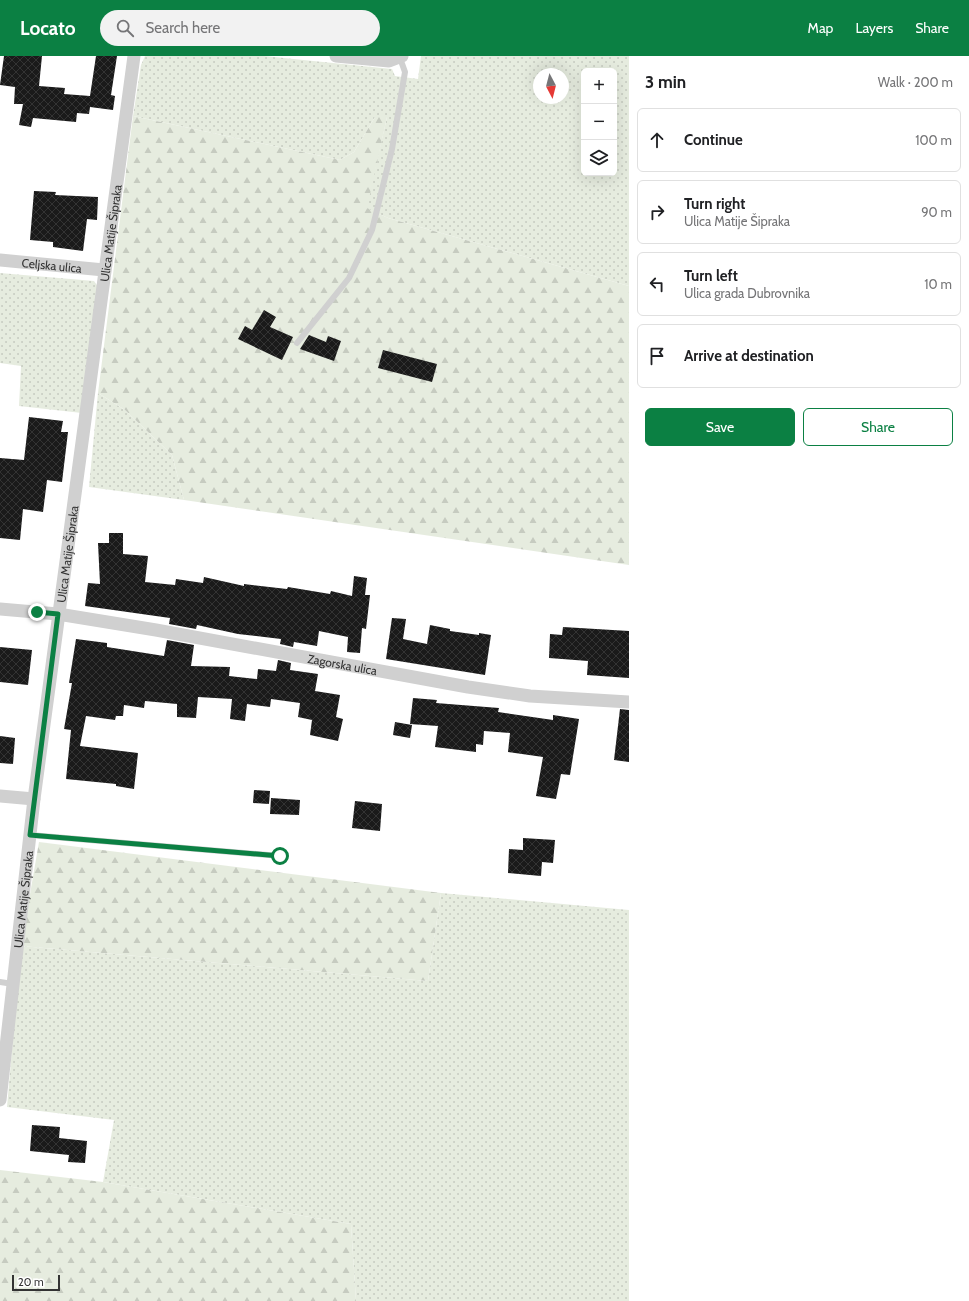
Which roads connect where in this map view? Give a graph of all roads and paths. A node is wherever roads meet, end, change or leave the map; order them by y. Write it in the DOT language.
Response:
graph roads {
  1 [pos="134,56"];
  2 [pos="336,56"];
  3 [pos="401,57"];
  4 [pos="0,260"];
  5 [pos="104,270"];
  6 [pos="297,343"];
  7 [pos="0,609"];
  8 [pos="58,614"];
  9 [pos="629,702"];
  10 [pos="0,796"];
  11 [pos="34,800"];
  12 [pos="30,835"];
  13 [pos="280,856"];
  14 [pos="6,983"];
  15 [pos="0,1100"];
  1 -- 5 [label="street, Ulica Matije Šipraka"];
  2 -- 3 [label="street"];
  3 -- 6 [label="lane"];
  4 -- 5 [label="street, Celjska ulica"];
  5 -- 8 [label="street, Ulica Matije Šipraka"];
  7 -- 8 [label="street, Zagorska ulica"];
  8 -- 9 [label="street, Zagorska ulica"];
  8 -- 11 [label="street, Ulica Matije Šipraka"];
  10 -- 11 [label="street"];
  11 -- 12 [label="street, Ulica Matije Šipraka"];
  12 -- 13 [label="lane"];
  12 -- 14 [label="street, Ulica Matije Šipraka"];
  14 -- 15 [label="street, Ulica Matije Šipraka"];
}
